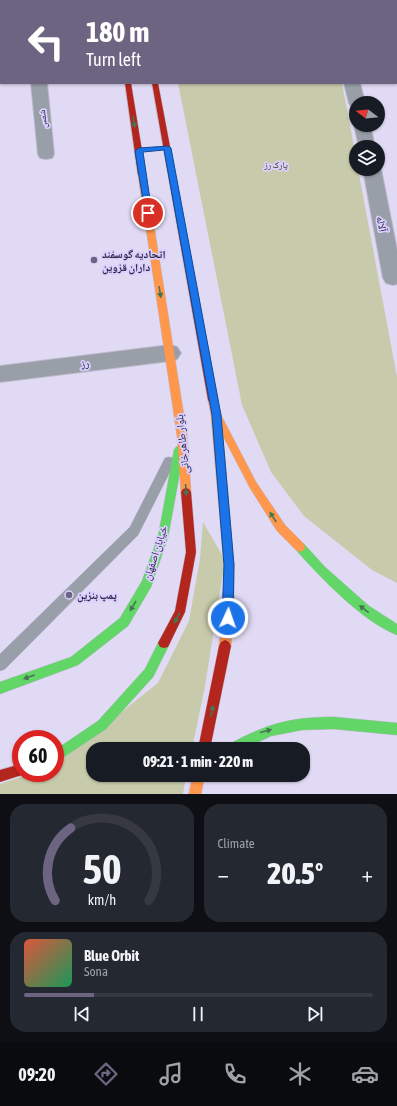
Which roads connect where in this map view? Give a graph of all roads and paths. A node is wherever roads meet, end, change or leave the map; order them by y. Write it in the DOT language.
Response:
graph roads {
  1 [pos="39,84"];
  2 [pos="128,84"];
  3 [pos="156,84"];
  4 [pos="352,84"];
  5 [pos="355,96"];
  6 [pos="46,154"];
  7 [pos="373,176"];
  8 [pos="393,278"];
  9 [pos="170,352"];
  10 [pos="0,374"];
  11 [pos="216,415"];
  12 [pos="182,435"];
  13 [pos="397,630"];
  14 [pos="0,664"];
  15 [pos="0,688"];
  16 [pos="397,729"];
  17 [pos="205,742"];
  18 [pos="244,742"];
  19 [pos="64,751"];
  20 [pos="12,773"];
  21 [pos="0,776"];
  1 -- 6 [label="street, شمس"];
  2 -- 9 [label="main road, بلوار طاهرخانی, one-way"];
  3 -- 11 [label="main road"];
  4 -- 5 [label="street"];
  7 -- 8 [label="street, آلاله"];
  9 -- 10 [label="street, رز"];
  9 -- 12 [label="main road, بلوار طاهرخانی"];
  13 -- 11 [label="main road, one-way"];
  17 -- 11 [label="main road, one-way"];
  12 -- 14 [label="lane"];
  12 -- 15 [label="main road, خیابان اصفهان, one-way"];
  12 -- 19 [label="main road, بلوار طاهرخانی, one-way"];
  18 -- 16 [label="main road, one-way"];
  20 -- 21 [label="main road"];
}
